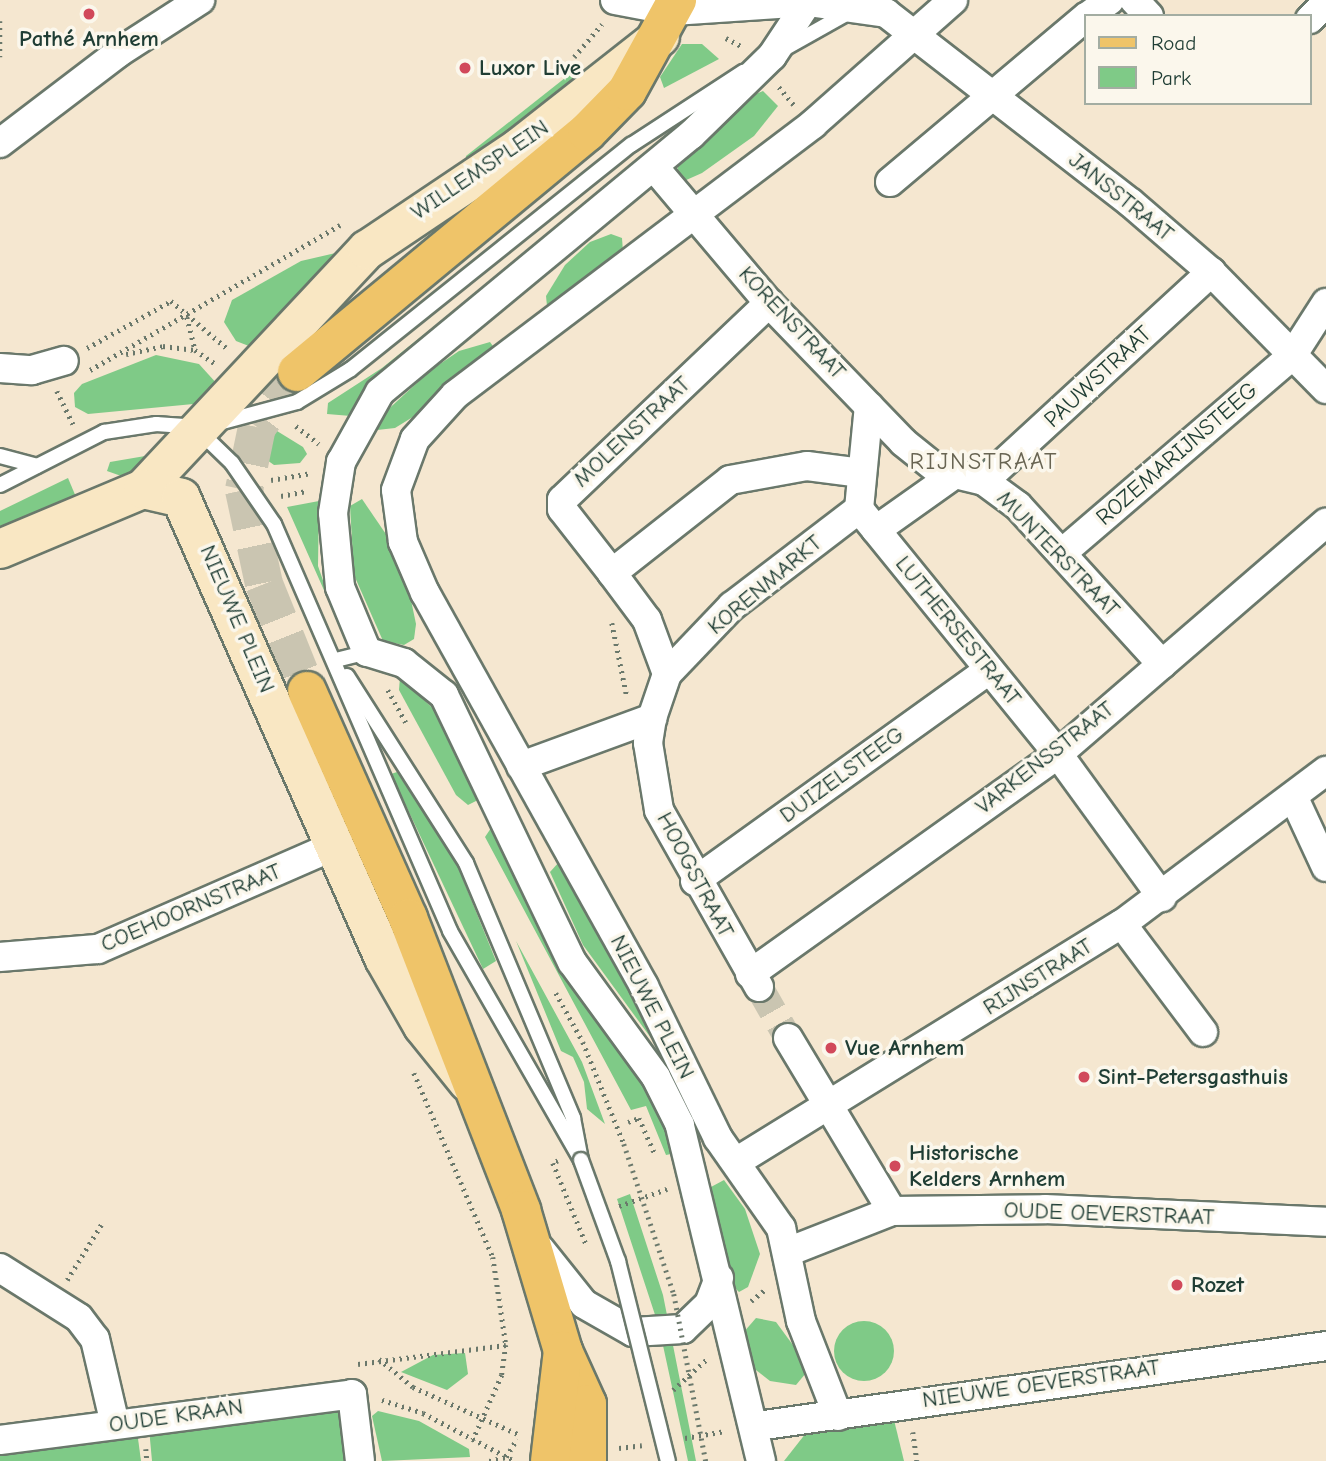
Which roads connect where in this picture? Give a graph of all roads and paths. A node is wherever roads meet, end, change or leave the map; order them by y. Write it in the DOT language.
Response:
graph roads {
  1 [pos="200,0"];
  2 [pos="953,0"];
  3 [pos="1110,0"];
  4 [pos="1134,0"];
  5 [pos="617,1"];
  6 [pos="808,1"];
  7 [pos="864,1"];
  8 [pos="1326,3"];
  9 [pos="1090,14"];
  10 [pos="1147,14"];
  11 [pos="670,16"];
  12 [pos="1312,17"];
  13 [pos="1084,18"];
  14 [pos="0,21"];
  15 [pos="906,30"];
  16 [pos="772,56"];
  17 [pos="0,57"];
  18 [pos="566,66"];
  19 [pos="987,96"];
  20 [pos="0,143"];
  21 [pos="654,167"];
  22 [pos="890,182"];
  23 [pos="696,215"];
  24 [pos="352,218"];
  25 [pos="1211,272"];
  26 [pos="769,303"];
  27 [pos="1326,303"];
  28 [pos="187,316"];
  29 [pos="195,350"];
  30 [pos="118,356"];
  31 [pos="1292,356"];
  32 [pos="64,361"];
  33 [pos="0,368"];
  34 [pos="297,372"];
  35 [pos="1326,389"];
  36 [pos="869,406"];
  37 [pos="196,427"];
  38 [pos="0,456"];
  39 [pos="37,466"];
  40 [pos="947,472"];
  41 [pos="862,473"];
  42 [pos="4,480"];
  43 [pos="984,481"];
  44 [pos="142,489"];
  45 [pos="867,519"];
  46 [pos="1326,523"];
  47 [pos="0,549"];
  48 [pos="1062,553"];
  49 [pos="612,573"];
  50 [pos="609,613"];
  51 [pos="367,652"];
  52 [pos="336,660"];
  53 [pos="1162,664"];
  54 [pos="989,670"];
  55 [pos="667,674"];
  56 [pos="307,691"];
  57 [pos="641,714"];
  58 [pos="1058,754"];
  59 [pos="521,766"];
  60 [pos="1326,771"];
  61 [pos="1294,798"];
  62 [pos="336,845"];
  63 [pos="1326,867"];
  64 [pos="695,881"];
  65 [pos="1161,897"];
  66 [pos="1122,923"];
  67 [pos="0,957"];
  68 [pos="755,981"];
  69 [pos="1203,1032"];
  70 [pos="788,1038"];
  71 [pos="410,1063"];
  72 [pos="474,1089"];
  73 [pos="830,1108"];
  74 [pos="628,1122"];
  75 [pos="617,1126"];
  76 [pos="653,1150"];
  77 [pos="581,1160"];
  78 [pos="736,1162"];
  79 [pos="553,1163"];
  80 [pos="892,1211"];
  81 [pos="1326,1222"];
  82 [pos="101,1225"];
  83 [pos="531,1237"];
  84 [pos="584,1242"];
  85 [pos="792,1261"];
  86 [pos="0,1268"];
  87 [pos="719,1278"];
  88 [pos="53,1304"];
  89 [pos="722,1340"];
  90 [pos="506,1345"];
  91 [pos="1326,1346"];
  92 [pos="562,1351"];
  93 [pos="352,1394"];
  94 [pos="662,1396"];
  95 [pos="838,1416"];
  96 [pos="485,1419"];
  97 [pos="115,1424"];
  98 [pos="757,1426"];
  99 [pos="0,1440"];
  100 [pos="473,1440"];
  101 [pos="542,1441"];
  102 [pos="506,1457"];
  103 [pos="360,1461"];
  104 [pos="489,1461"];
  105 [pos="514,1461"];
  106 [pos="587,1461"];
  107 [pos="668,1461"];
  108 [pos="706,1461"];
  109 [pos="761,1461"];
  1 -- 20 [label="street"];
  2 -- 15 [label="street"];
  3 -- 9 [label="street"];
  4 -- 10 [label="street"];
  5 -- 11 [label="street"];
  5 -- 18 [label="path"];
  6 -- 7 [label="street"];
  6 -- 11 [label="street"];
  6 -- 16 [label="street"];
  7 -- 15 [label="street"];
  7 -- 16 [label="lane"];
  8 -- 12 [label="street"];
  11 -- 34 [label="main road, WILLEMSPLEIN"];
  11 -- 37 [label="street, WILLEMSPLEIN"];
  13 -- 19 [label="street"];
  14 -- 17 [label="path"];
  15 -- 19 [label="street, JANSSTRAAT"];
  15 -- 23 [label="street"];
  16 -- 21 [label="street"];
  16 -- 37 [label="lane"];
  19 -- 22 [label="street"];
  19 -- 25 [label="street, JANSSTRAAT"];
  21 -- 23 [label="street, KORENSTRAAT"];
  21 -- 51 [label="street"];
  23 -- 26 [label="street, KORENSTRAAT"];
  23 -- 59 [label="street, NIEUWE PLEIN"];
  24 -- 28 [label="path"];
  25 -- 31 [label="street, JANSSTRAAT"];
  25 -- 43 [label="street, PAUWSTRAAT"];
  26 -- 36 [label="street, KORENSTRAAT"];
  26 -- 49 [label="street, MOLENSTRAAT"];
  27 -- 31 [label="street, ROZEMARIJNSTEEG"];
  28 -- 29 [label="path"];
  28 -- 30 [label="path"];
  28 -- 32 [label="path"];
  31 -- 35 [label="street, JANSSTRAAT"];
  31 -- 48 [label="street, ROZEMARIJNSTEEG"];
  32 -- 33 [label="street"];
  36 -- 40 [label="street, KORENSTRAAT"];
  36 -- 41 [label="street"];
  37 -- 39 [label="lane"];
  37 -- 44 [label="street"];
  37 -- 52 [label="lane"];
  38 -- 39 [label="lane"];
  39 -- 42 [label="lane"];
  40 -- 43 [label="street, MUNTERSTRAAT"];
  40 -- 45 [label="street, KORENMARKT"];
  41 -- 45 [label="street"];
  41 -- 49 [label="street"];
  43 -- 48 [label="street, MUNTERSTRAAT"];
  44 -- 47 [label="street"];
  44 -- 62 [label="street, NIEUWE PLEIN"];
  45 -- 54 [label="street, LUTHERSESTRAAT"];
  45 -- 55 [label="street, KORENMARKT"];
  46 -- 53 [label="street, VARKENSSTRAAT"];
  48 -- 53 [label="street, MUNTERSTRAAT"];
  49 -- 55 [label="street"];
  50 -- 57 [label="path"];
  51 -- 52 [label="lane"];
  51 -- 87 [label="street, NIEUWE PLEIN"];
  52 -- 77 [label="lane"];
  52 -- 77 [label="lane"];
  53 -- 58 [label="street, VARKENSSTRAAT"];
  54 -- 58 [label="street, LUTHERSESTRAAT"];
  54 -- 64 [label="street, DUIZELSTEEG"];
  55 -- 57 [label="street, HOOGSTRAAT"];
  56 -- 72 [label="main road, NIEUWE PLEIN"];
  57 -- 59 [label="street"];
  57 -- 64 [label="street, HOOGSTRAAT"];
  58 -- 65 [label="street, LUTHERSESTRAAT"];
  58 -- 68 [label="street, VARKENSSTRAAT"];
  59 -- 78 [label="street, NIEUWE PLEIN"];
  60 -- 61 [label="street, RIJNSTRAAT"];
  61 -- 63 [label="street"];
  61 -- 65 [label="street, RIJNSTRAAT"];
  62 -- 67 [label="street, COEHOORNSTRAAT"];
  62 -- 72 [label="street, NIEUWE PLEIN"];
  64 -- 68 [label="street, HOOGSTRAAT"];
  65 -- 66 [label="street, RIJNSTRAAT"];
  66 -- 69 [label="street"];
  66 -- 73 [label="street, RIJNSTRAAT"];
  70 -- 73 [label="street"];
  71 -- 90 [label="path"];
  72 -- 83 [label="main road, NIEUWE PLEIN"];
  73 -- 78 [label="street, RIJNSTRAAT"];
  73 -- 80 [label="street"];
  74 -- 76 [label="path"];
  75 -- 108 [label="path, bridge"];
  77 -- 107 [label="lane, bridge"];
  78 -- 85 [label="street, NIEUWE PLEIN"];
  79 -- 84 [label="path"];
  80 -- 81 [label="street, OUDE OEVERSTRAAT"];
  80 -- 85 [label="street, OUDE OEVERSTRAAT"];
  82 -- 88 [label="path"];
  83 -- 87 [label="street"];
  83 -- 92 [label="main road, NIEUWE PLEIN"];
  85 -- 89 [label="path"];
  85 -- 95 [label="street, NIEUWE PLEIN"];
  86 -- 88 [label="street"];
  87 -- 89 [label="street, NIEUWE PLEIN"];
  88 -- 97 [label="street"];
  89 -- 94 [label="path"];
  89 -- 98 [label="street, NIEUWE PLEIN"];
  90 -- 96 [label="path"];
  90 -- 96 [label="path"];
  91 -- 95 [label="street, NIEUWE OEVERSTRAAT"];
  92 -- 101 [label="main road, NIEUWE PLEIN"];
  92 -- 106 [label="main road, NIEUWE PLEIN"];
  93 -- 97 [label="street, OUDE KRAAN"];
  93 -- 100 [label="path"];
  93 -- 103 [label="street"];
  95 -- 98 [label="street, NIEUWE OEVERSTRAAT"];
  96 -- 100 [label="path"];
  96 -- 101 [label="path"];
  97 -- 99 [label="street, OUDE KRAAN"];
  98 -- 109 [label="street, NIEUWE PLEIN"];
  100 -- 102 [label="path"];
  101 -- 102 [label="path"];
  102 -- 104 [label="path"];
  102 -- 105 [label="path"];
}
